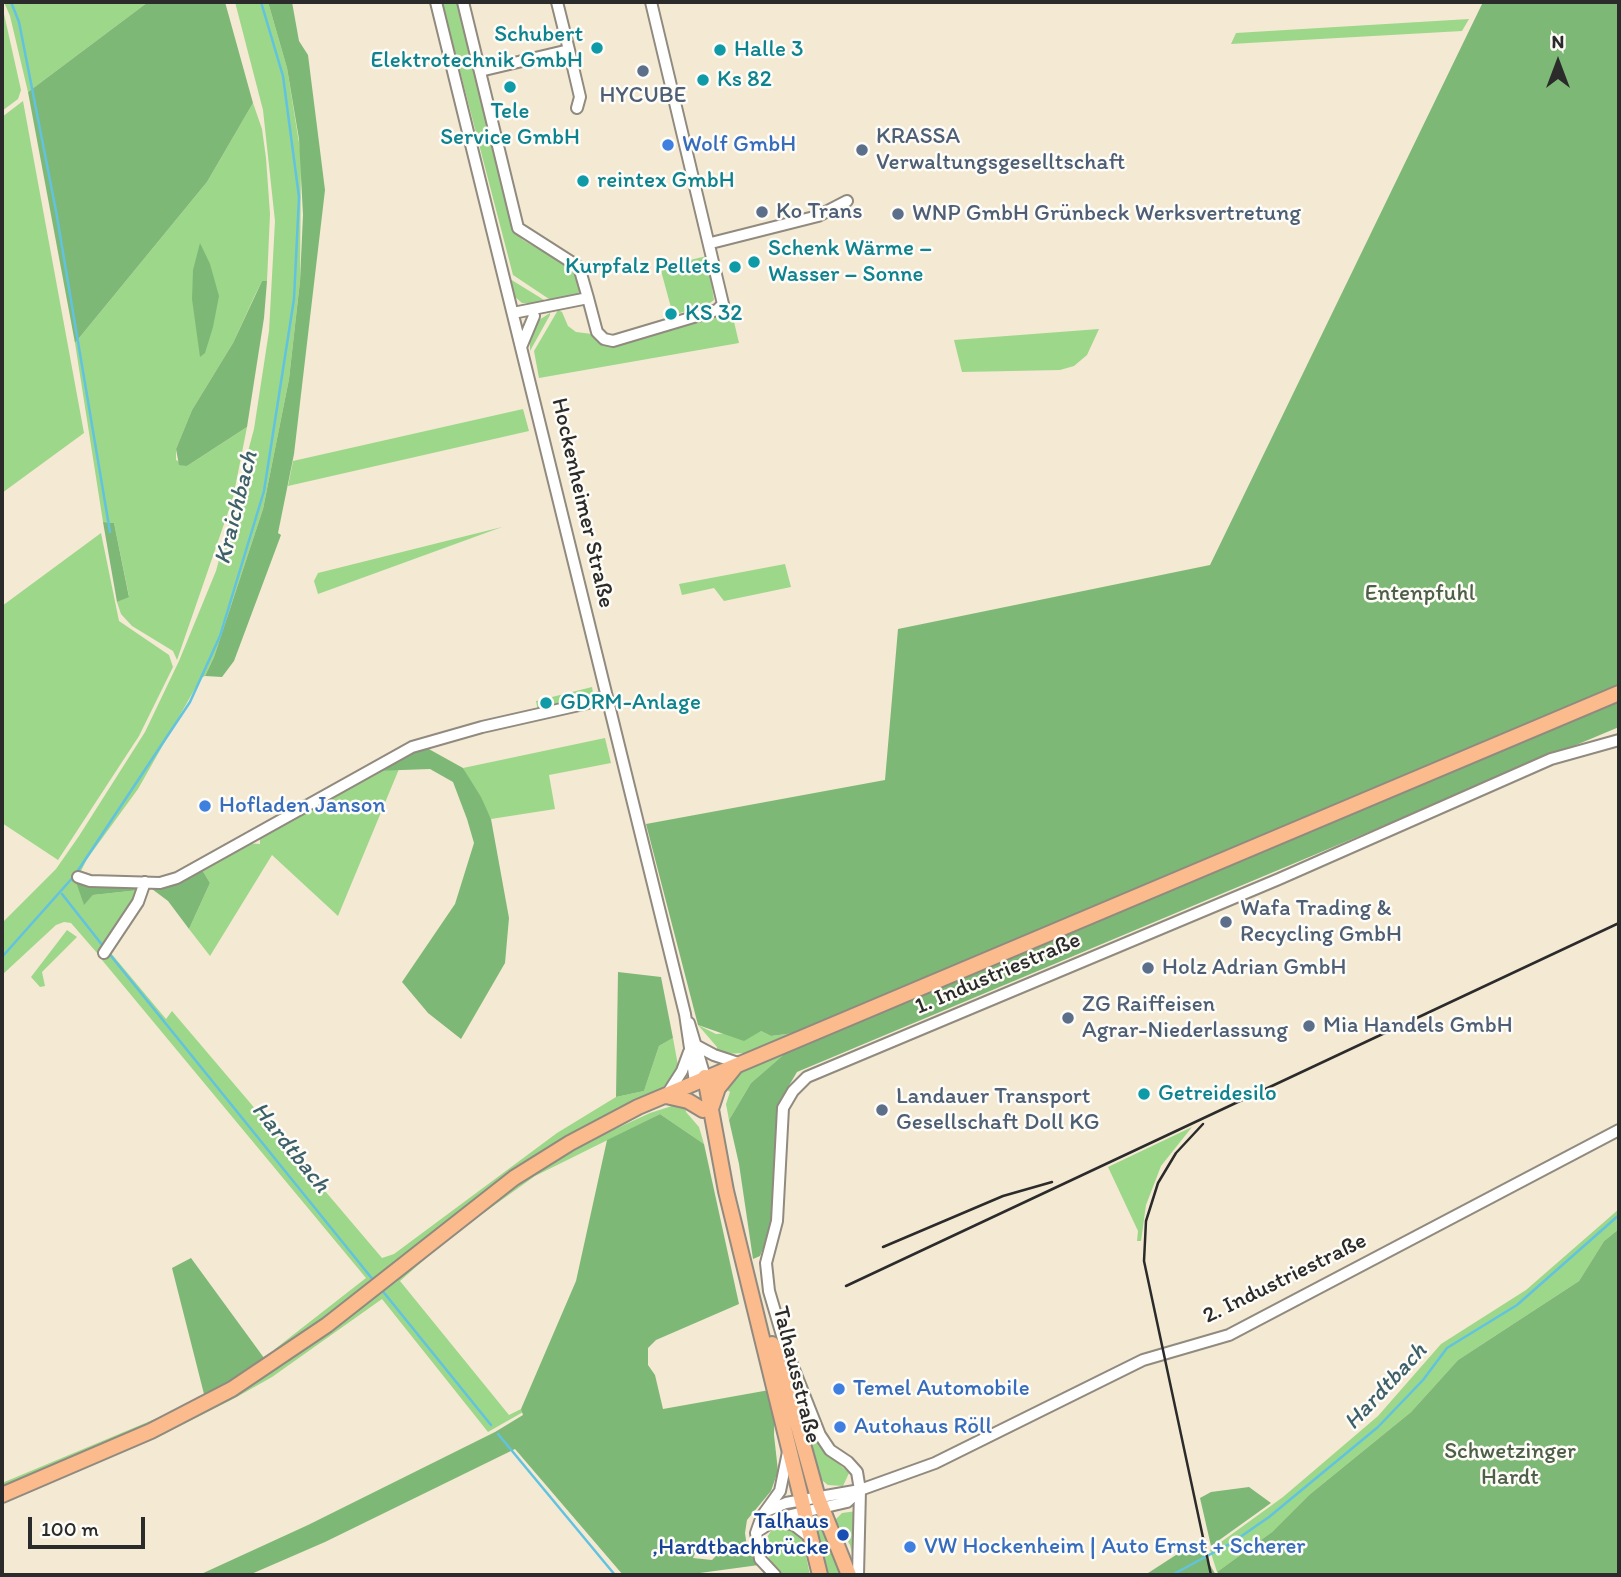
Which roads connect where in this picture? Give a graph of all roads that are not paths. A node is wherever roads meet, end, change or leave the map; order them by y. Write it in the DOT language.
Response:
graph roads {
  1 [pos="436,2"];
  2 [pos="463,2"];
  3 [pos="556,2"];
  4 [pos="651,2"];
  5 [pos="569,50"];
  6 [pos="480,71"];
  7 [pos="577,108"];
  8 [pos="847,201"];
  9 [pos="711,243"];
  10 [pos="588,298"];
  11 [pos="539,313"];
  12 [pos="514,316"];
  13 [pos="521,347"];
  14 [pos="1619,694"];
  15 [pos="605,696"];
  16 [pos="1619,740"];
  17 [pos="78,877"];
  18 [pos="145,882"];
  19 [pos="106,950"];
  20 [pos="693,1049"];
  21 [pos="738,1063"];
  22 [pos="700,1080"];
  23 [pos="666,1096"];
  24 [pos="707,1109"];
  25 [pos="1619,1130"];
  26 [pos="754,1301"];
  27 [pos="790,1446"];
  28 [pos="812,1479"];
  29 [pos="860,1490"];
  30 [pos="844,1493"];
  31 [pos="2,1495"];
  32 [pos="820,1504"];
  33 [pos="803,1506"];
  34 [pos="771,1515"];
  35 [pos="811,1538"];
  36 [pos="775,1575"];
  37 [pos="820,1575"];
  38 [pos="849,1575"];
  39 [pos="858,1575"];
  1 -- 12 [label="street, Hockenheimer Straße"];
  2 -- 6 [label="street"];
  3 -- 5 [label="street"];
  4 -- 9 [label="street"];
  5 -- 6 [label="street"];
  5 -- 7 [label="street"];
  6 -- 10 [label="street"];
  8 -- 9 [label="street"];
  9 -- 10 [label="street"];
  10 -- 11 [label="street"];
  11 -- 12 [label="street"];
  11 -- 13 [label="street"];
  12 -- 13 [label="street, Hockenheimer Straße"];
  13 -- 15 [label="street, Hockenheimer Straße"];
  14 -- 21 [label="main road"];
  15 -- 18 [label="street"];
  15 -- 20 [label="street, Hockenheimer Straße"];
  16 -- 29 [label="street, 1. Industriestraße"];
  17 -- 18 [label="street"];
  18 -- 19 [label="street"];
  20 -- 21 [label="street"];
  20 -- 22 [label="street, Hockenheimer Straße"];
  20 -- 23 [label="street"];
  21 -- 22 [label="main road"];
  21 -- 24 [label="main road"];
  22 -- 23 [label="main road"];
  22 -- 24 [label="main road, Hockenheimer Straße"];
  23 -- 24 [label="main road"];
  23 -- 31 [label="main road"];
  24 -- 26 [label="main road, Hockenheimer Straße"];
  25 -- 29 [label="street, 2. Industriestraße"];
  26 -- 27 [label="main road, Talhausstraße"];
  26 -- 28 [label="main road, Talhausstraße"];
  27 -- 33 [label="main road, Talhausstraße"];
  27 -- 34 [label="street"];
  28 -- 30 [label="street"];
  28 -- 32 [label="main road, Talhausstraße"];
  29 -- 30 [label="street, 2. Industriestraße"];
  29 -- 32 [label="street"];
  29 -- 39 [label="street"];
  30 -- 32 [label="street, 2. Industriestraße"];
  32 -- 33 [label="street"];
  32 -- 38 [label="main road, Talhausstraße"];
  33 -- 34 [label="street"];
  33 -- 35 [label="main road, Talhausstraße"];
  34 -- 35 [label="street"];
  34 -- 36 [label="street"];
  35 -- 37 [label="main road, Talhausstraße"];
}
